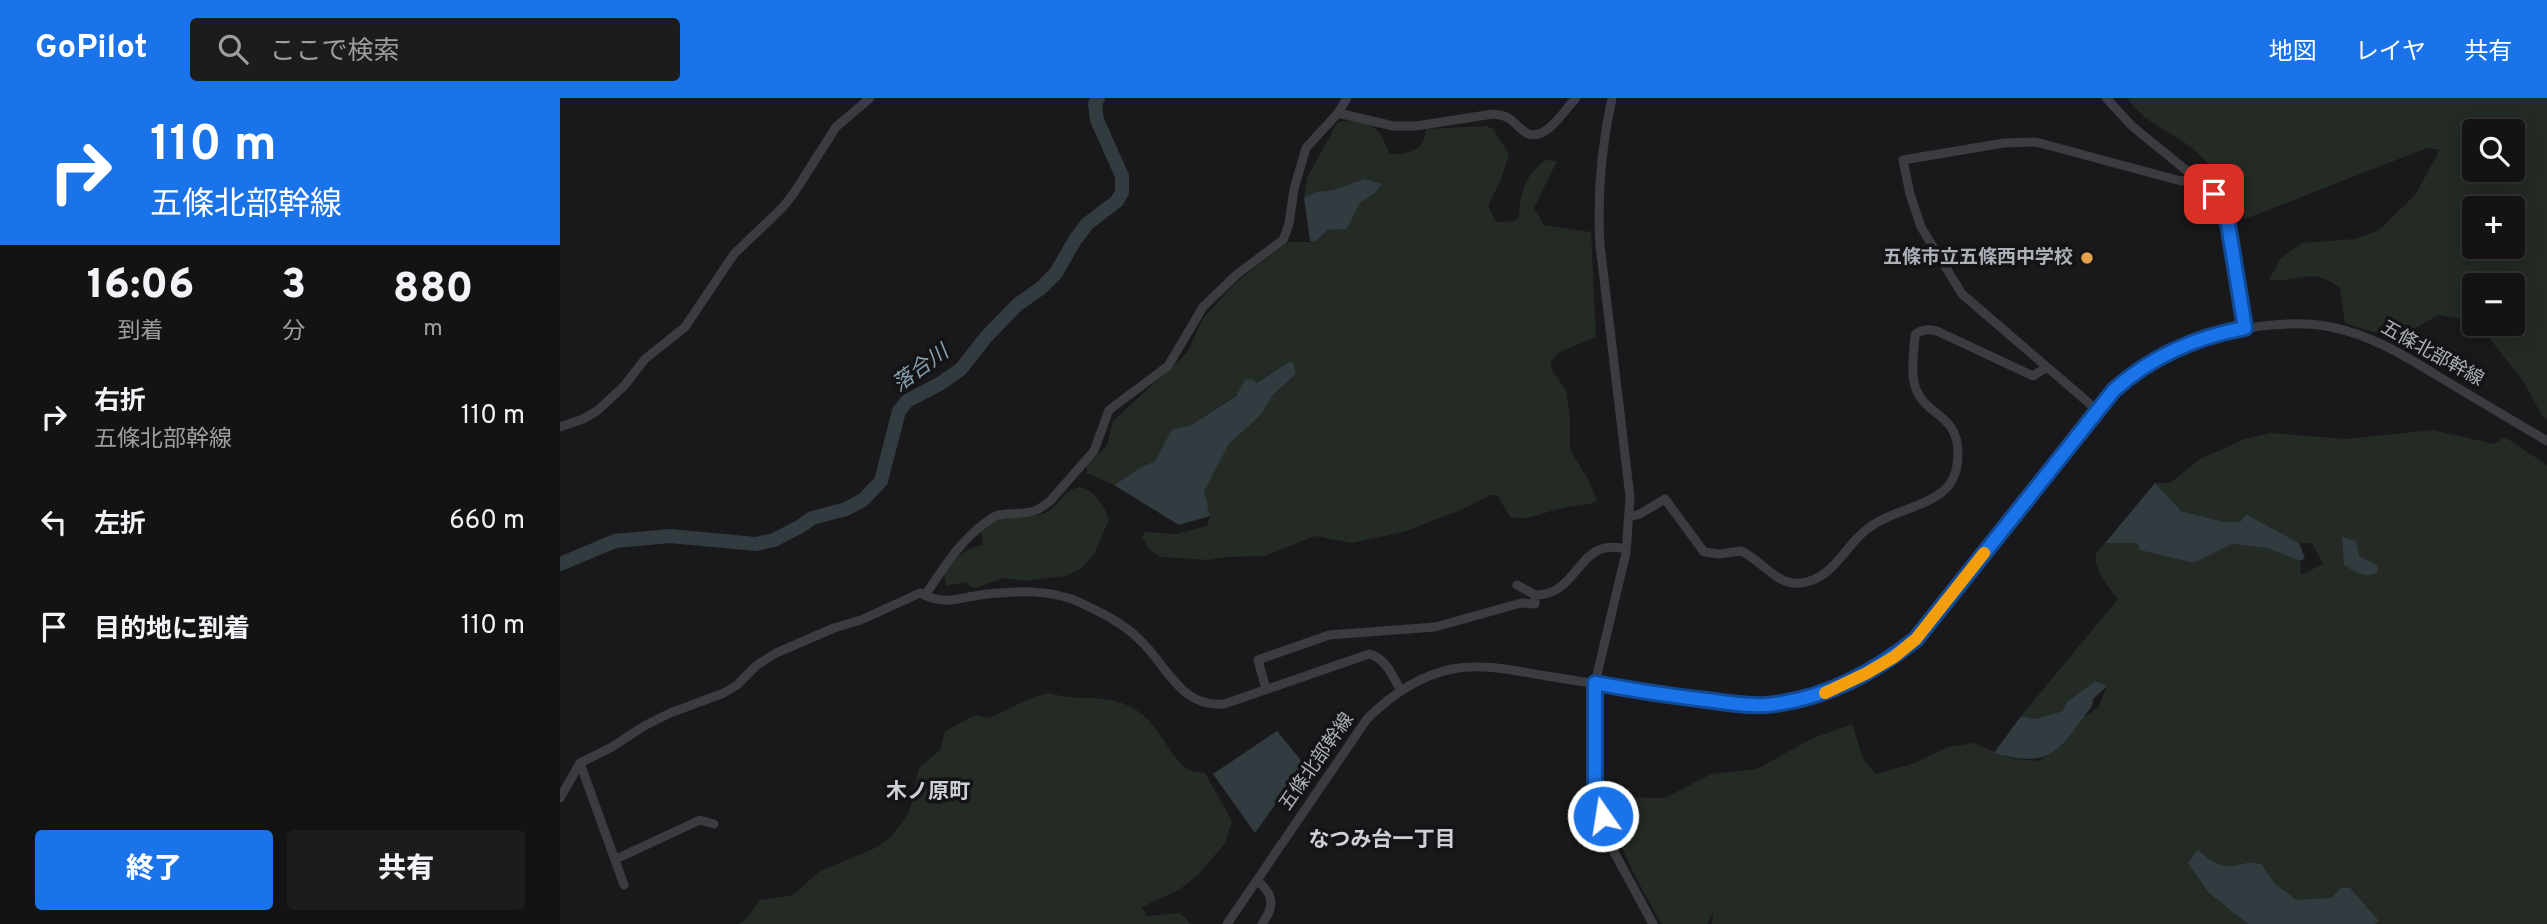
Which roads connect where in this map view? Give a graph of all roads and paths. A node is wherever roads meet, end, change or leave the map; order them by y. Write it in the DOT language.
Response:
graph roads {
  1 [pos="870,98"];
  2 [pos="1347,98"];
  3 [pos="1576,98"];
  4 [pos="1612,98"];
  5 [pos="2106,98"];
  6 [pos="1338,113"];
  7 [pos="2197,178"];
  8 [pos="2245,328"];
  9 [pos="2047,368"];
  10 [pos="2097,410"];
  11 [pos="560,427"];
  12 [pos="2547,441"];
  13 [pos="1629,517"];
  14 [pos="1626,549"];
  15 [pos="1517,585"];
  16 [pos="922,594"];
  17 [pos="1535,600"];
  18 [pos="1595,683"];
  19 [pos="1266,689"];
  20 [pos="1401,691"];
  21 [pos="580,763"];
  22 [pos="560,798"];
  23 [pos="714,824"];
  24 [pos="616,859"];
  25 [pos="1257,880"];
  26 [pos="624,885"];
  27 [pos="1227,924"];
  28 [pos="1262,924"];
  29 [pos="1653,924"];
  1 -- 11 [label="street"];
  2 -- 6 [label="street"];
  3 -- 6 [label="street"];
  4 -- 13 [label="street"];
  5 -- 7 [label="street"];
  6 -- 16 [label="street"];
  7 -- 8 [label="street"];
  7 -- 9 [label="street"];
  8 -- 10 [label="street, 五條北部幹線"];
  8 -- 12 [label="street, 五條北部幹線"];
  9 -- 10 [label="street"];
  9 -- 13 [label="street"];
  10 -- 18 [label="street, 五條北部幹線"];
  13 -- 14 [label="street"];
  14 -- 17 [label="street"];
  14 -- 18 [label="street"];
  15 -- 17 [label="street"];
  16 -- 19 [label="street"];
  16 -- 21 [label="street"];
  17 -- 19 [label="street"];
  18 -- 20 [label="street, 五條北部幹線"];
  18 -- 29 [label="street"];
  19 -- 20 [label="street"];
  20 -- 25 [label="street, 五條北部幹線"];
  21 -- 22 [label="street"];
  21 -- 24 [label="street"];
  23 -- 24 [label="street"];
  24 -- 26 [label="street"];
  25 -- 27 [label="street, 五條北部幹線"];
  25 -- 28 [label="street"];
}
